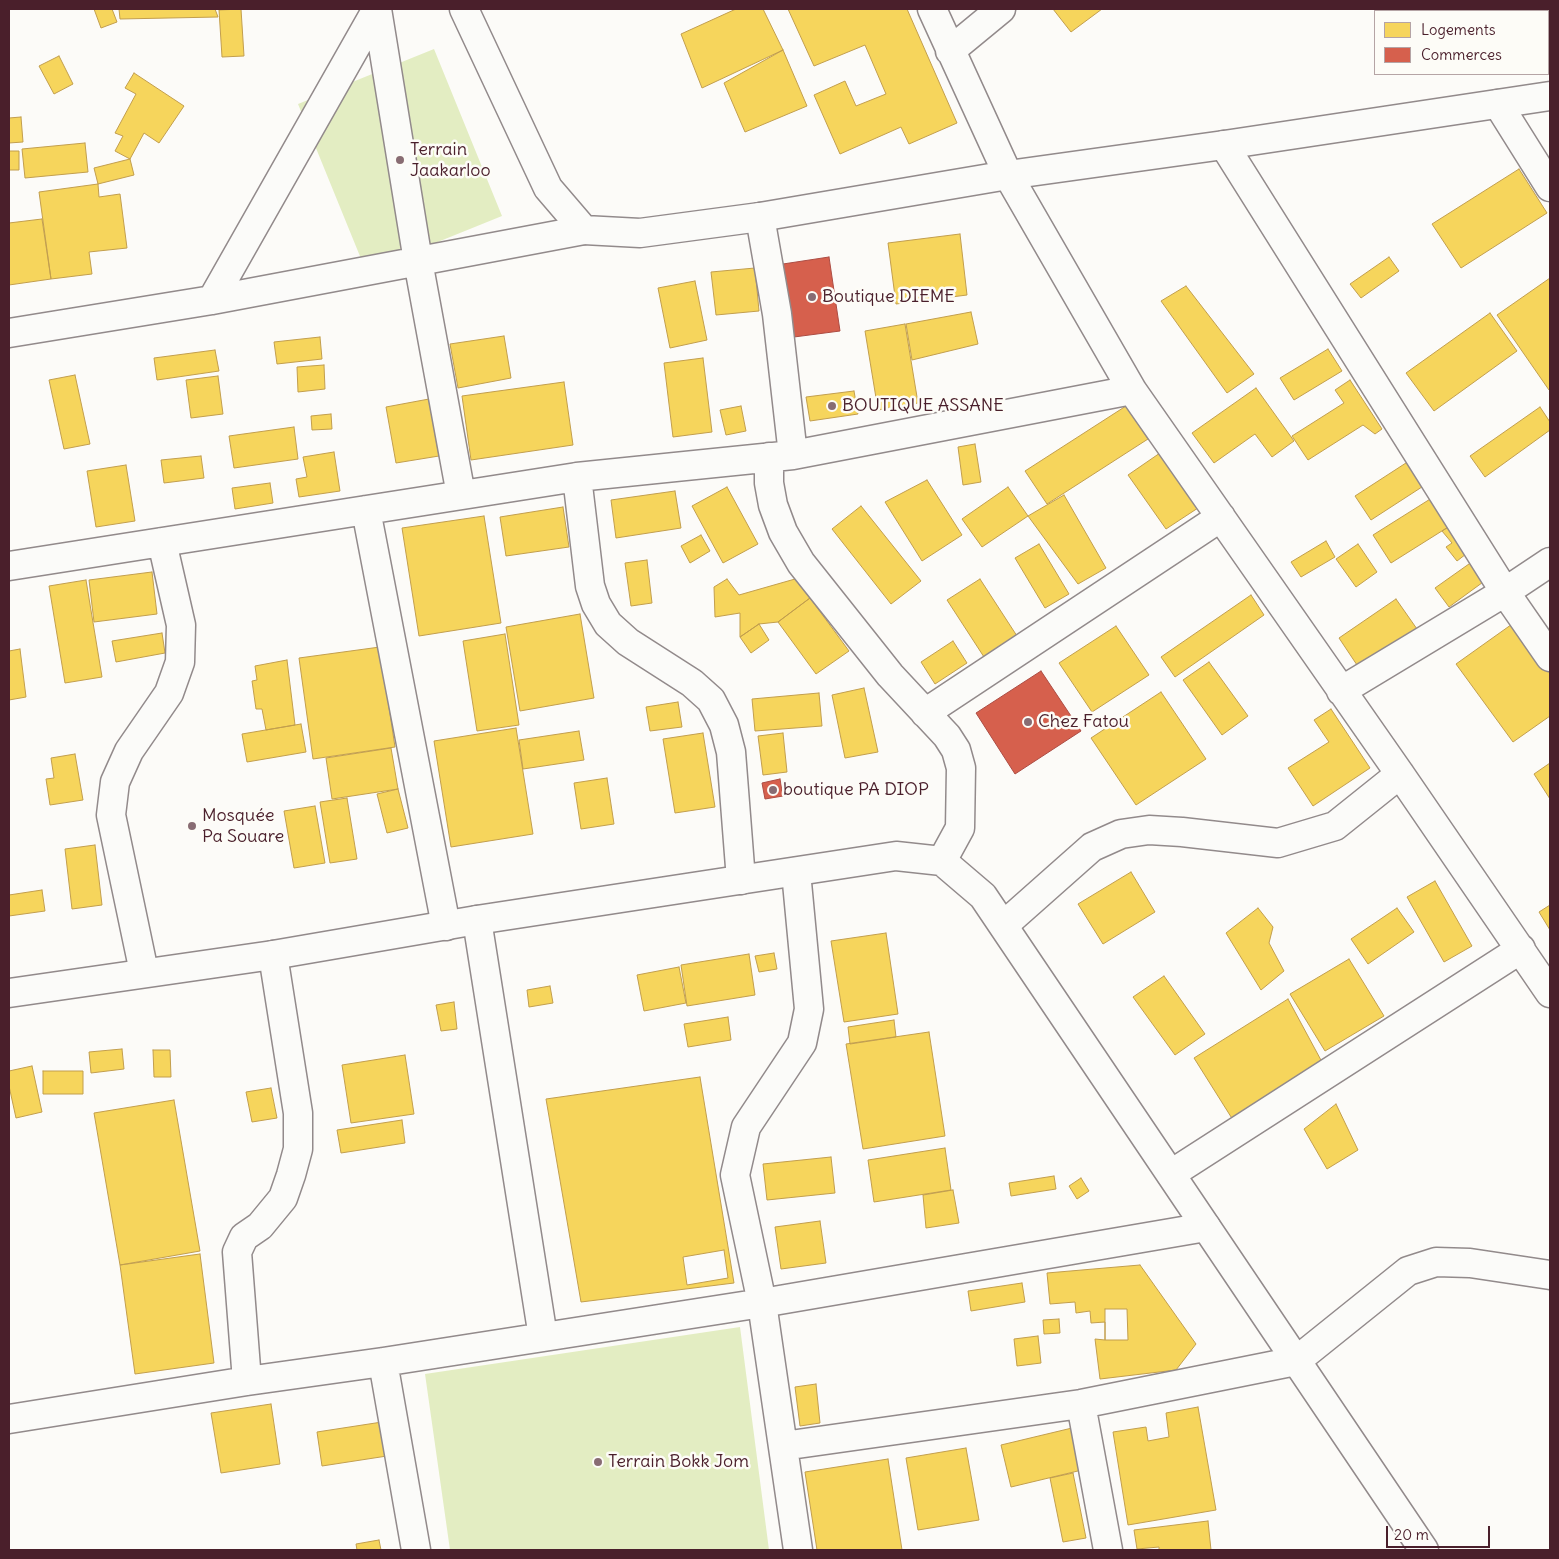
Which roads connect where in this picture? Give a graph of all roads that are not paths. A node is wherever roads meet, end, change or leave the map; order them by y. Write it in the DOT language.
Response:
graph roads {
  1 [pos="377,9"];
  2 [pos="464,9"];
  3 [pos="932,9"];
  4 [pos="1001,9"];
  5 [pos="950,52"];
  6 [pos="1550,96"];
  7 [pos="1498,104"];
  8 [pos="1224,146"];
  9 [pos="1008,176"];
  10 [pos="1550,187"];
  11 [pos="760,217"];
  12 [pos="584,230"];
  13 [pos="418,261"];
  14 [pos="212,300"];
  15 [pos="9,332"];
  16 [pos="1132,390"];
  17 [pos="781,456"];
  18 [pos="577,477"];
  19 [pos="461,496"];
  20 [pos="366,510"];
  21 [pos="1221,517"];
  22 [pos="162,542"];
  23 [pos="1550,562"];
  24 [pos="9,566"];
  25 [pos="1505,592"];
  26 [pos="1550,657"];
  27 [pos="1341,691"];
  28 [pos="925,713"];
  29 [pos="1400,774"];
  30 [pos="942,861"];
  31 [pos="796,872"];
  32 [pos="741,880"];
  33 [pos="477,920"];
  34 [pos="1004,925"];
  35 [pos="446,926"];
  36 [pos="1521,949"];
  37 [pos="273,955"];
  38 [pos="144,972"];
  39 [pos="9,993"];
  40 [pos="1550,993"];
  41 [pos="1171,1174"];
  42 [pos="1206,1227"];
  43 [pos="1550,1275"];
  44 [pos="762,1303"];
  45 [pos="543,1337"];
  46 [pos="1296,1361"];
  47 [pos="383,1362"];
  48 [pos="247,1381"];
  49 [pos="1081,1404"];
  50 [pos="9,1419"];
  51 [pos="783,1446"];
  52 [pos="416,1550"];
  53 [pos="798,1550"];
  54 [pos="1108,1550"];
  55 [pos="1424,1550"];
  1 -- 13 [label="street"];
  1 -- 14 [label="street"];
  2 -- 12 [label="street"];
  3 -- 5 [label="street"];
  4 -- 5 [label="street"];
  5 -- 9 [label="street"];
  6 -- 7 [label="street"];
  7 -- 8 [label="street"];
  7 -- 10 [label="street"];
  8 -- 9 [label="street"];
  8 -- 25 [label="street"];
  9 -- 11 [label="street"];
  9 -- 16 [label="street"];
  11 -- 12 [label="street"];
  11 -- 17 [label="street"];
  12 -- 13 [label="street"];
  13 -- 14 [label="street"];
  13 -- 19 [label="street"];
  14 -- 15 [label="street"];
  16 -- 17 [label="street"];
  16 -- 21 [label="street"];
  17 -- 18 [label="street"];
  17 -- 28 [label="street"];
  18 -- 19 [label="street"];
  18 -- 32 [label="street"];
  19 -- 20 [label="street"];
  20 -- 22 [label="street"];
  20 -- 35 [label="street"];
  21 -- 27 [label="street"];
  21 -- 28 [label="street"];
  22 -- 24 [label="street"];
  22 -- 38 [label="street"];
  23 -- 25 [label="street"];
  25 -- 26 [label="street"];
  25 -- 27 [label="street"];
  27 -- 29 [label="street"];
  28 -- 30 [label="street"];
  29 -- 34 [label="street"];
  29 -- 36 [label="street"];
  30 -- 31 [label="street"];
  30 -- 34 [label="street"];
  31 -- 32 [label="street"];
  31 -- 44 [label="street"];
  32 -- 33 [label="street"];
  33 -- 35 [label="street"];
  33 -- 45 [label="street"];
  34 -- 41 [label="street"];
  35 -- 37 [label="street"];
  36 -- 40 [label="street"];
  36 -- 41 [label="street"];
  37 -- 38 [label="street"];
  37 -- 48 [label="street"];
  38 -- 39 [label="street"];
  41 -- 42 [label="street"];
  42 -- 44 [label="street"];
  42 -- 46 [label="street"];
  43 -- 46 [label="street"];
  44 -- 45 [label="street"];
  44 -- 51 [label="street"];
  45 -- 47 [label="street"];
  46 -- 49 [label="street"];
  46 -- 55 [label="street"];
  47 -- 48 [label="street"];
  47 -- 52 [label="street"];
  48 -- 50 [label="street"];
  49 -- 51 [label="street"];
  49 -- 54 [label="street"];
  51 -- 53 [label="street"];
}
